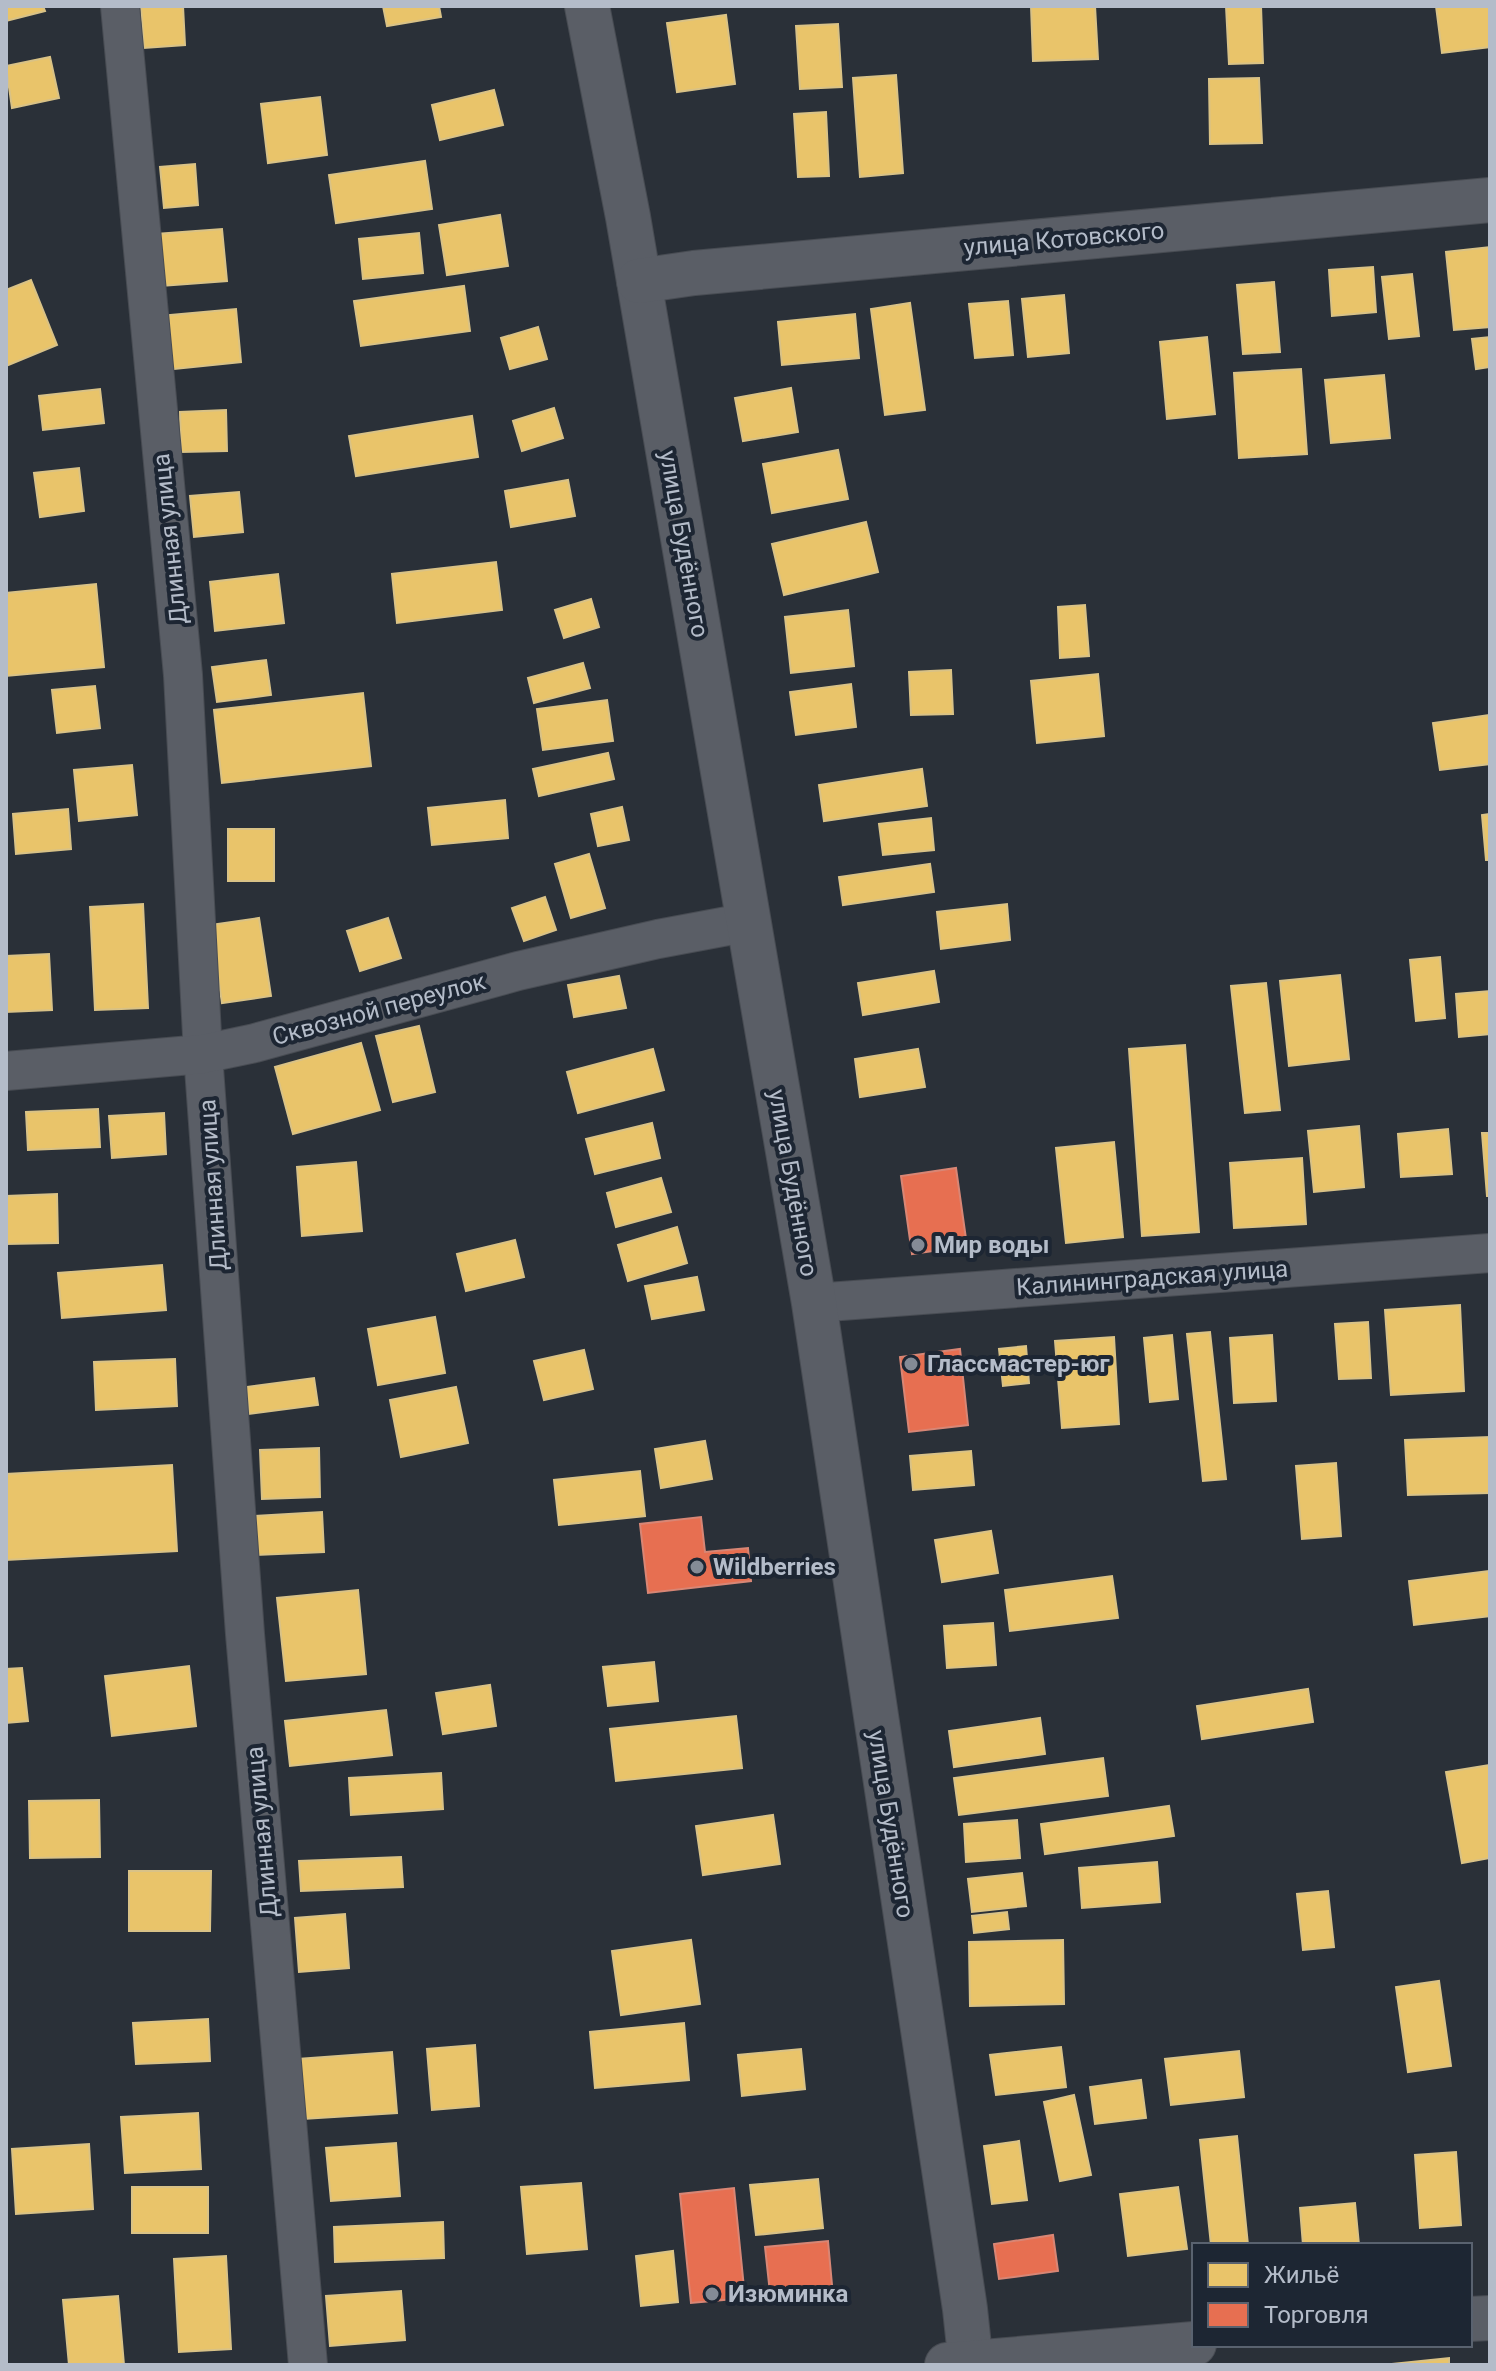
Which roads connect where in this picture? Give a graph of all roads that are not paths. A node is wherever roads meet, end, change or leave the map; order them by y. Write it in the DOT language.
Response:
graph roads {
  1 [pos="120,6"];
  2 [pos="587,6"];
  3 [pos="1490,200"];
  4 [pos="639,281"];
  5 [pos="749,922"];
  6 [pos="203,1054"];
  7 [pos="6,1071"];
  8 [pos="1490,1253"];
  9 [pos="814,1303"];
  10 [pos="1192,2344"];
  11 [pos="963,2364"];
  12 [pos="308,2365"];
  1 -- 6 [label="street, Длинная улица"];
  2 -- 4 [label="street, улица Будённого"];
  3 -- 4 [label="street, улица Котовского"];
  4 -- 5 [label="street, улица Будённого"];
  5 -- 6 [label="street, Сквозной переулок"];
  5 -- 9 [label="street, улица Будённого"];
  6 -- 7 [label="street, Сквозной переулок"];
  6 -- 12 [label="street, Длинная улица"];
  8 -- 9 [label="street, Калининградская улица"];
  9 -- 11 [label="street, улица Будённого"];
  10 -- 11 [label="street"];
}
